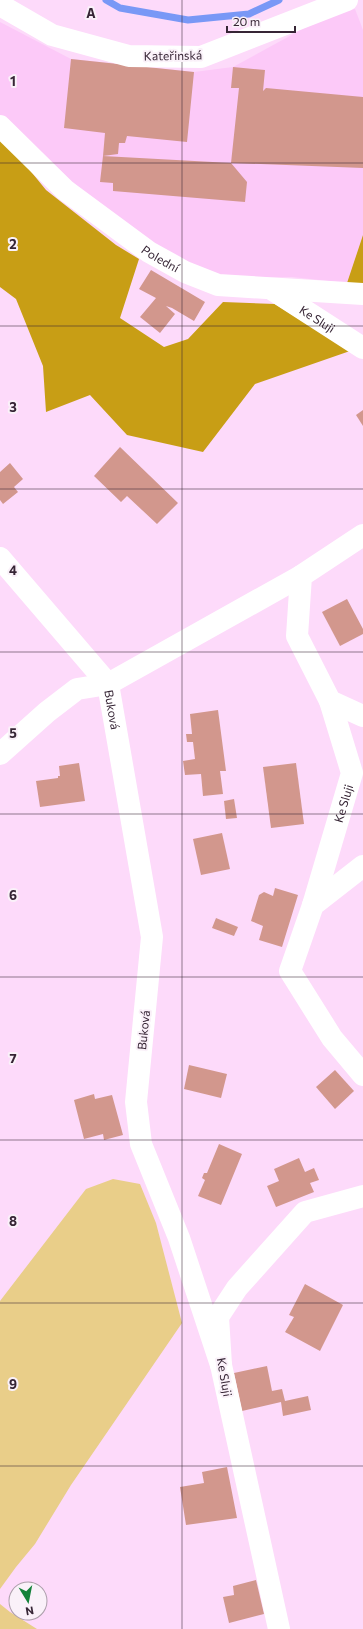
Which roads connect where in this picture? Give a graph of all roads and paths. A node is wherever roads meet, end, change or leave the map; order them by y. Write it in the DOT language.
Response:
graph roads {
  1 [pos="346,0"];
  2 [pos="0,5"];
  3 [pos="0,126"];
  4 [pos="272,290"];
  5 [pos="363,294"];
  6 [pos="363,348"];
  7 [pos="363,535"];
  8 [pos="0,558"];
  9 [pos="301,576"];
  10 [pos="108,684"];
  11 [pos="330,701"];
  12 [pos="363,716"];
  13 [pos="0,754"];
  14 [pos="363,866"];
  15 [pos="313,906"];
  16 [pos="363,1075"];
  17 [pos="363,1196"];
  18 [pos="222,1364"];
  19 [pos="279,1629"];
  1 -- 2 [label="street, Kateřinská"];
  3 -- 4 [label="street, Polední"];
  4 -- 5 [label="street, Polední"];
  4 -- 6 [label="street, Ke Sluji"];
  7 -- 9 [label="street"];
  8 -- 10 [label="street, Buková"];
  9 -- 10 [label="street, Buková"];
  9 -- 11 [label="street, Ke Sluji"];
  10 -- 13 [label="street, Buková"];
  10 -- 18 [label="street, Buková"];
  11 -- 12 [label="street"];
  11 -- 15 [label="street, Ke Sluji"];
  14 -- 15 [label="street"];
  15 -- 16 [label="street, Ke Sluji"];
  17 -- 18 [label="street, Ke Sluji"];
  18 -- 19 [label="street, Ke Sluji"];
}
